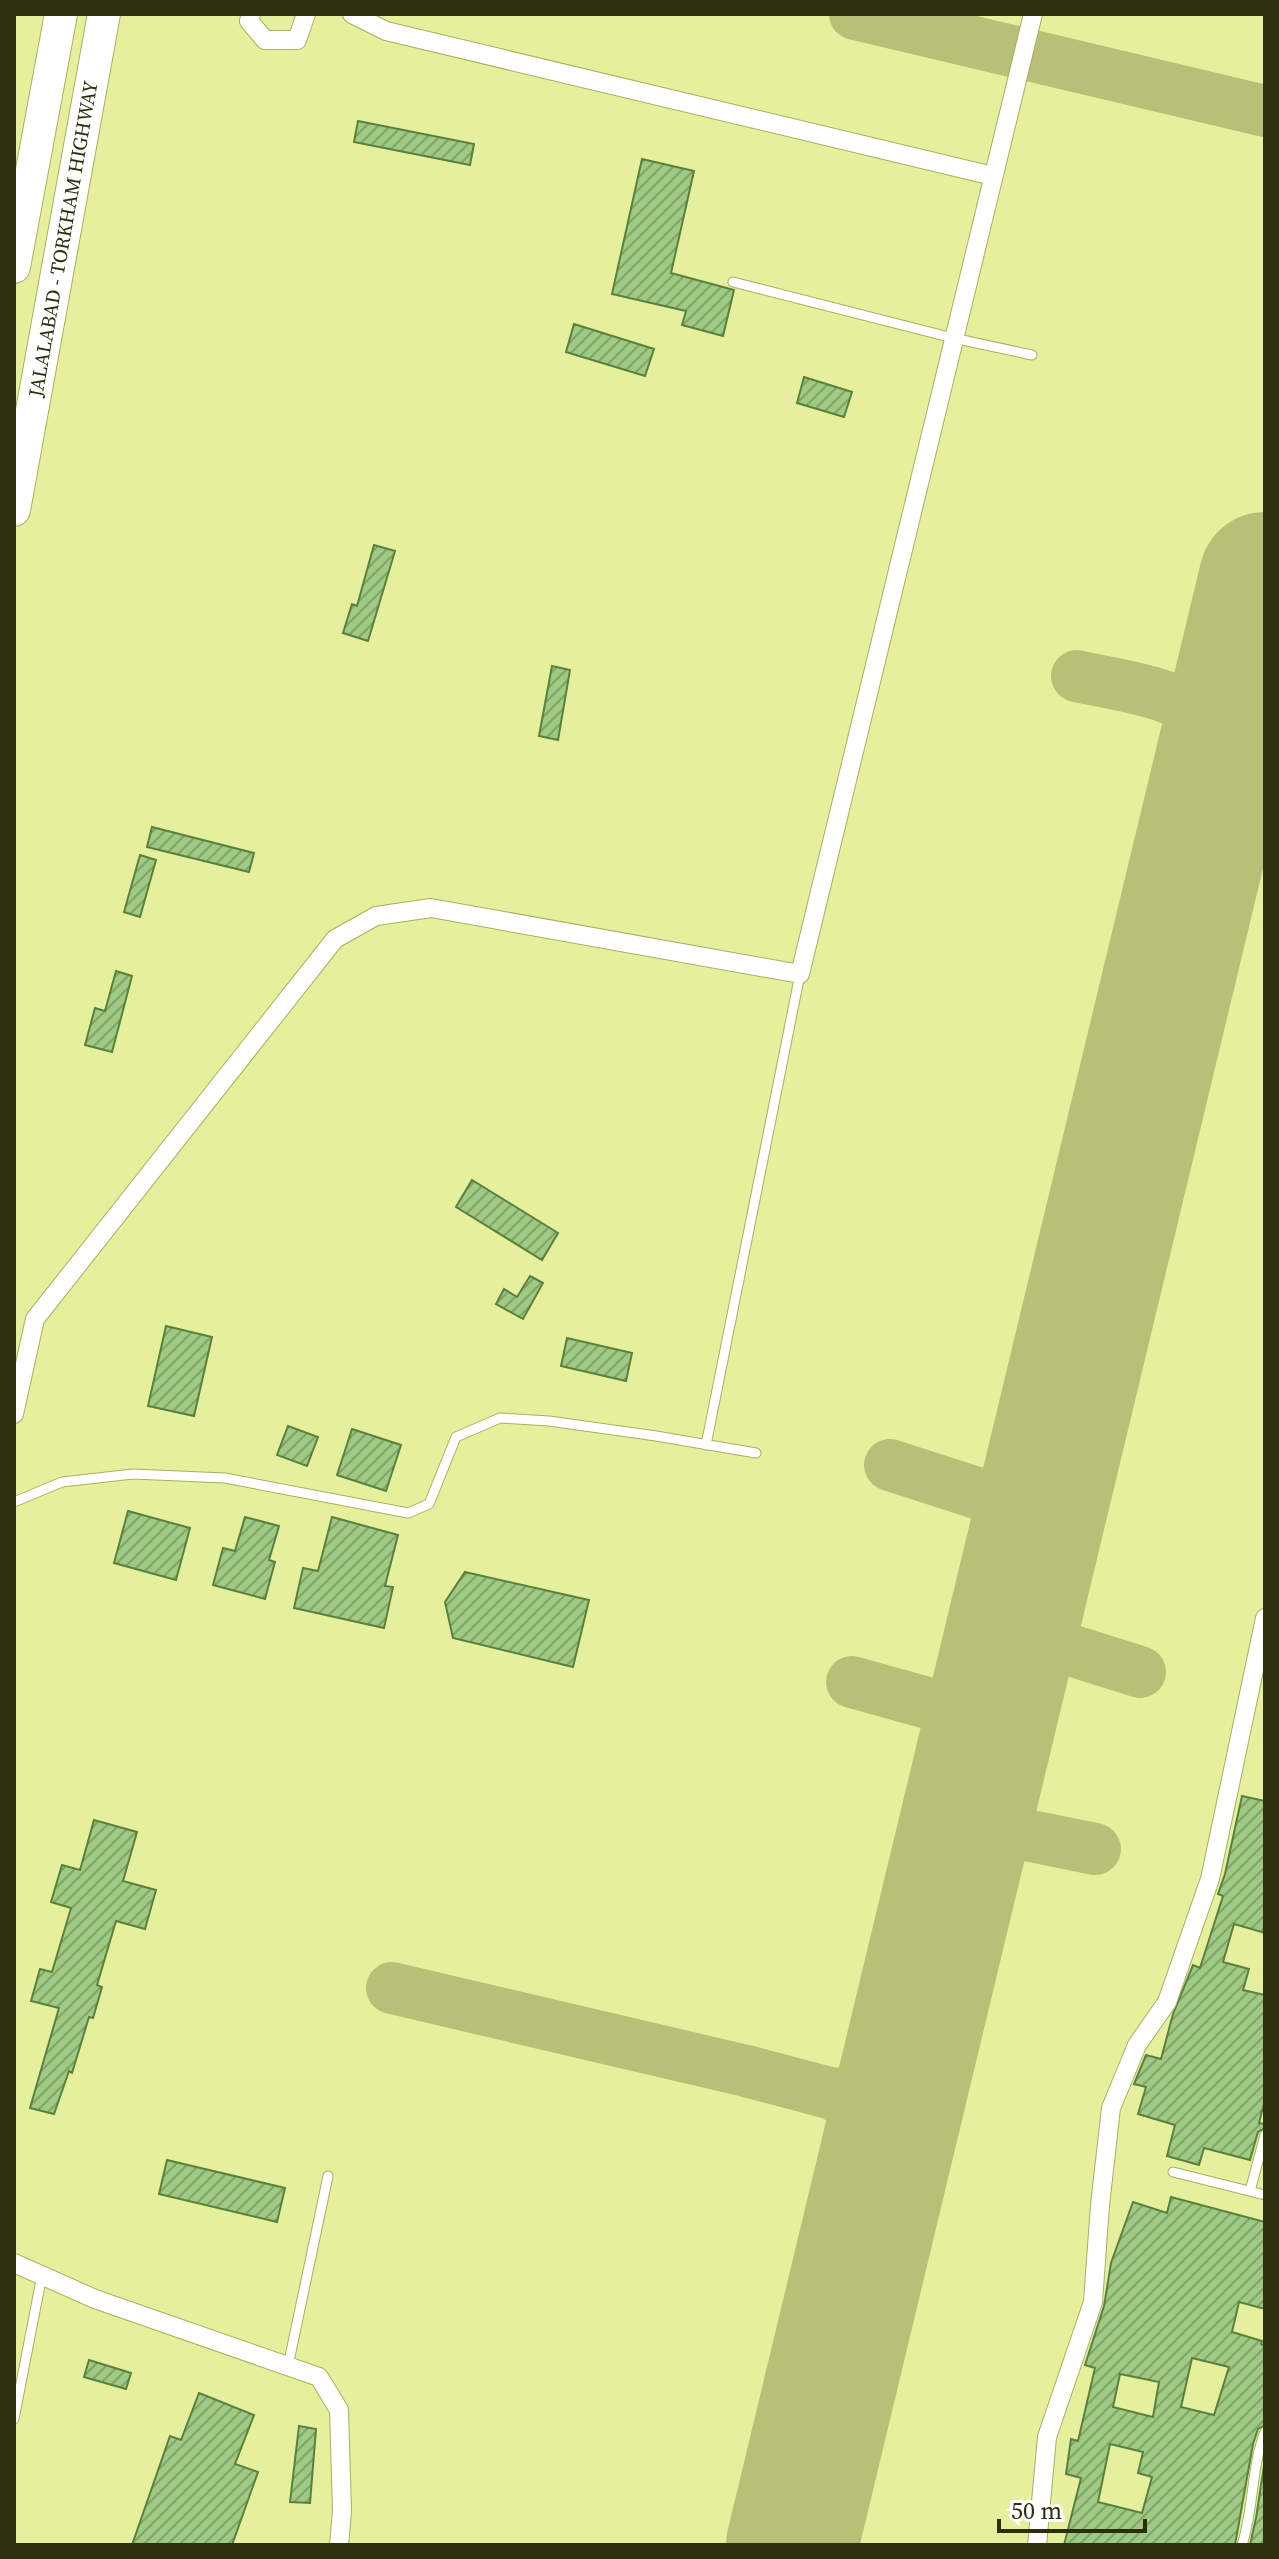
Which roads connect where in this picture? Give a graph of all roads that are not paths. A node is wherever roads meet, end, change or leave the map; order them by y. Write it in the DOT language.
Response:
graph roads {
  1 [pos="61,14"];
  2 [pos="104,14"];
  3 [pos="251,14"];
  4 [pos="306,14"];
  5 [pos="352,14"];
  6 [pos="1033,14"];
  7 [pos="993,176"];
  8 [pos="14,267"];
  9 [pos="733,282"];
  10 [pos="953,338"];
  11 [pos="1032,355"];
  12 [pos="14,510"];
  13 [pos="800,974"];
  14 [pos="14,1414"];
  15 [pos="706,1445"];
  16 [pos="756,1453"];
  17 [pos="14,1502"];
  18 [pos="1265,1618"];
  19 [pos="1265,2135"];
  20 [pos="1173,2172"];
  21 [pos="328,2176"];
  22 [pos="1250,2191"];
  23 [pos="1265,2195"];
  24 [pos="14,2263"];
  25 [pos="42,2275"];
  26 [pos="288,2366"];
  27 [pos="14,2419"];
  28 [pos="1265,2432"];
  29 [pos="339,2545"];
  30 [pos="1037,2545"];
  31 [pos="1242,2545"];
  1 -- 8 [label="highway, JALALABAD - TORKHAM HIGHWAY"];
  2 -- 12 [label="highway, JALALABAD - TORKHAM HIGHWAY"];
  3 -- 4 [label="street"];
  5 -- 7 [label="street"];
  6 -- 7 [label="street"];
  7 -- 10 [label="street"];
  9 -- 10 [label="lane"];
  10 -- 11 [label="lane"];
  10 -- 13 [label="street"];
  13 -- 14 [label="street"];
  13 -- 15 [label="lane"];
  15 -- 16 [label="lane"];
  15 -- 17 [label="lane"];
  18 -- 30 [label="street"];
  19 -- 22 [label="lane"];
  20 -- 22 [label="lane"];
  21 -- 26 [label="lane"];
  22 -- 23 [label="lane"];
  24 -- 25 [label="street"];
  25 -- 26 [label="street"];
  25 -- 27 [label="lane"];
  26 -- 29 [label="street"];
  28 -- 31 [label="lane"];
}
